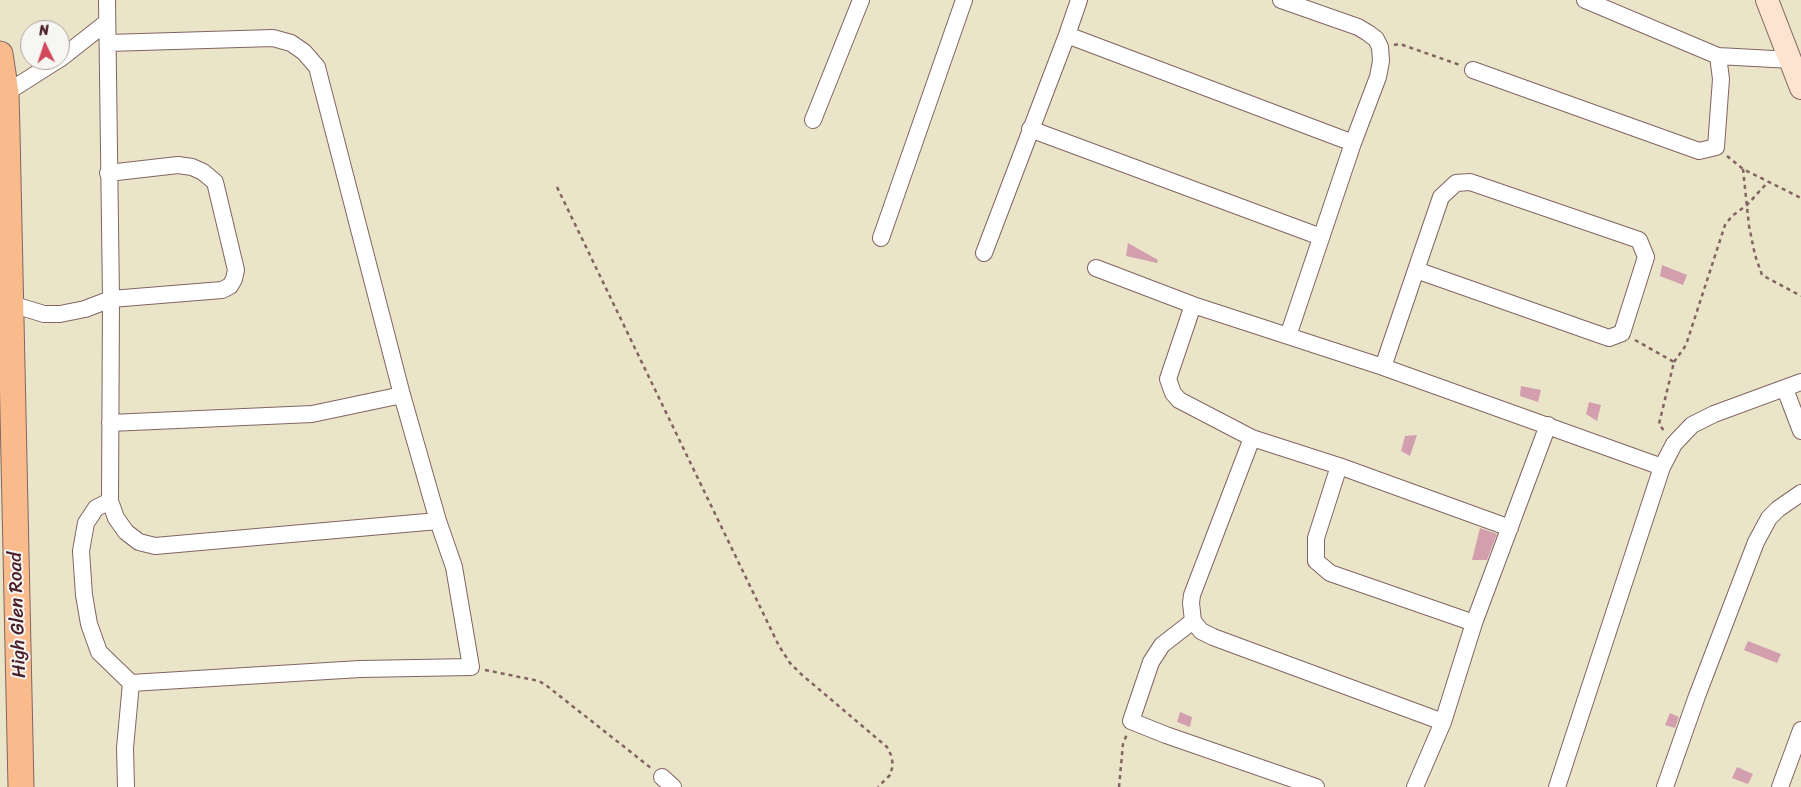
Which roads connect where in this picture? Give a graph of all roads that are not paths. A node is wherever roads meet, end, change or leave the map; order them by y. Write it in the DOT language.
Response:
graph roads {
  1 [pos="107,0"];
  2 [pos="862,0"];
  3 [pos="964,0"];
  4 [pos="1079,0"];
  5 [pos="1281,0"];
  6 [pos="1585,0"];
  7 [pos="1767,0"];
  8 [pos="107,22"];
  9 [pos="1067,35"];
  10 [pos="108,43"];
  11 [pos="70,51"];
  12 [pos="0,54"];
  13 [pos="1718,56"];
  14 [pos="1791,60"];
  15 [pos="42,70"];
  16 [pos="1473,70"];
  17 [pos="1801,88"];
  18 [pos="6,93"];
  19 [pos="813,120"];
  20 [pos="1030,129"];
  21 [pos="1353,143"];
  22 [pos="108,173"];
  23 [pos="1322,237"];
  24 [pos="881,238"];
  25 [pos="984,253"];
  26 [pos="1096,268"];
  27 [pos="1416,270"];
  28 [pos="111,299"];
  29 [pos="11,304"];
  30 [pos="1193,305"];
  31 [pos="1288,336"];
  32 [pos="1383,366"];
  33 [pos="1801,382"];
  34 [pos="1785,388"];
  35 [pos="402,395"];
  36 [pos="110,423"];
  37 [pos="1548,425"];
  38 [pos="1801,431"];
  39 [pos="1252,438"];
  40 [pos="1339,466"];
  41 [pos="1662,466"];
  42 [pos="1801,493"];
  43 [pos="110,501"];
  44 [pos="438,521"];
  45 [pos="1510,528"];
  46 [pos="1193,622"];
  47 [pos="1474,623"];
  48 [pos="132,684"];
  49 [pos="1443,722"];
  50 [pos="1801,730"];
  51 [pos="21,787"];
  52 [pos="126,787"];
  53 [pos="1316,787"];
  54 [pos="1415,787"];
  55 [pos="1557,787"];
  56 [pos="1665,787"];
  57 [pos="1780,787"];
  1 -- 8 [label="street"];
  2 -- 19 [label="street"];
  3 -- 24 [label="street"];
  4 -- 9 [label="street"];
  5 -- 21 [label="street"];
  6 -- 13 [label="street"];
  7 -- 14 [label="street"];
  8 -- 10 [label="street"];
  8 -- 11 [label="street"];
  9 -- 20 [label="street"];
  9 -- 21 [label="street"];
  10 -- 22 [label="street"];
  10 -- 35 [label="street"];
  12 -- 18 [label="main road, High Glen Road"];
  13 -- 14 [label="street"];
  13 -- 16 [label="street"];
  14 -- 17 [label="street"];
  15 -- 18 [label="street"];
  18 -- 29 [label="main road, High Glen Road"];
  20 -- 23 [label="street"];
  20 -- 25 [label="street"];
  21 -- 23 [label="street"];
  22 -- 28 [label="street"];
  22 -- 28 [label="street"];
  23 -- 31 [label="street"];
  26 -- 30 [label="street"];
  27 -- 27 [label="street"];
  27 -- 32 [label="street"];
  28 -- 29 [label="street"];
  28 -- 36 [label="street"];
  29 -- 51 [label="main road, High Glen Road"];
  30 -- 31 [label="street"];
  30 -- 39 [label="street"];
  31 -- 32 [label="street"];
  32 -- 37 [label="street"];
  33 -- 34 [label="street"];
  34 -- 38 [label="street"];
  34 -- 41 [label="street"];
  35 -- 36 [label="street"];
  35 -- 44 [label="street"];
  36 -- 43 [label="street"];
  37 -- 41 [label="street"];
  37 -- 45 [label="street"];
  39 -- 40 [label="street"];
  39 -- 46 [label="street"];
  40 -- 45 [label="street"];
  40 -- 47 [label="street"];
  41 -- 55 [label="street"];
  42 -- 56 [label="street"];
  43 -- 44 [label="street"];
  43 -- 48 [label="street"];
  44 -- 48 [label="street"];
  45 -- 47 [label="street"];
  46 -- 49 [label="street"];
  46 -- 53 [label="street"];
  47 -- 49 [label="street"];
  48 -- 52 [label="street"];
  49 -- 54 [label="street"];
  50 -- 57 [label="street"];
}
